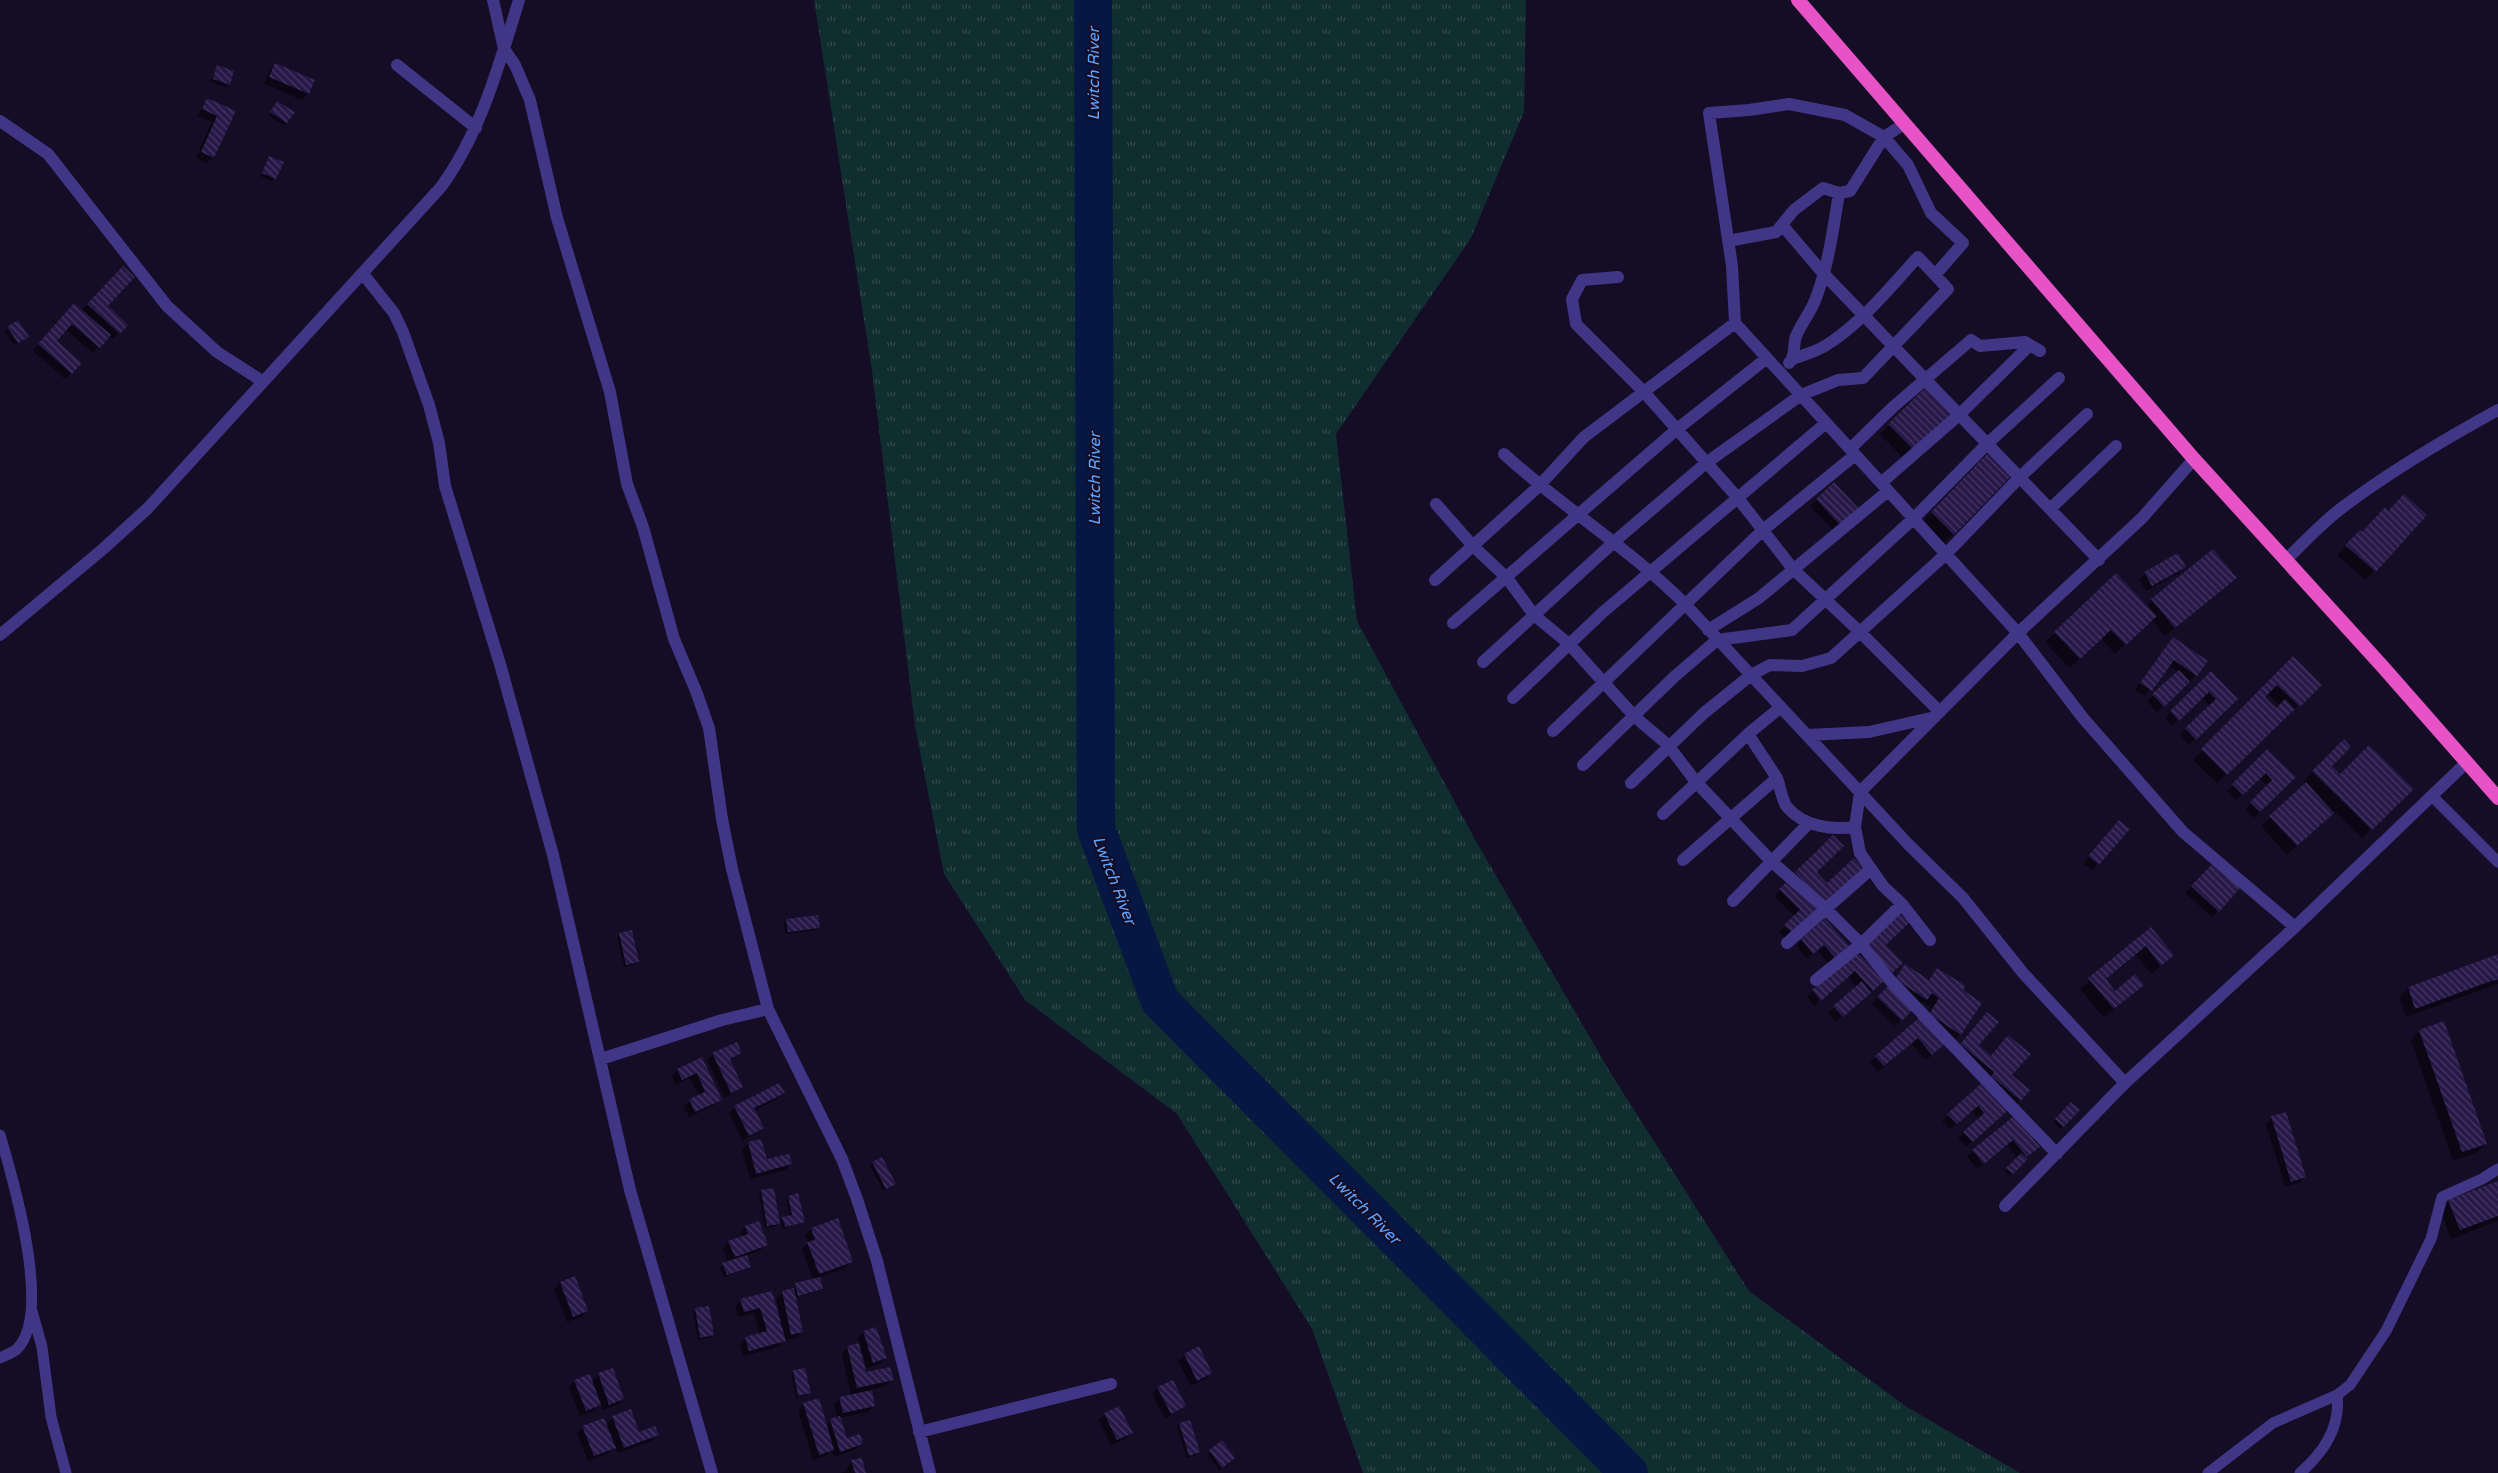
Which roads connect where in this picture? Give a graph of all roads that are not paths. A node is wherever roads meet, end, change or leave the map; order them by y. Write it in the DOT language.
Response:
graph roads {
  1 [pos="493,0"];
  2 [pos="519,0"];
  3 [pos="1798,0"];
  4 [pos="504,49"];
  5 [pos="397,64"];
  6 [pos="0,121"];
  7 [pos="1904,124"];
  8 [pos="476,128"];
  9 [pos="1884,137"];
  10 [pos="1838,193"];
  11 [pos="1782,226"];
  12 [pos="1728,241"];
  13 [pos="1823,273"];
  14 [pos="362,274"];
  15 [pos="1936,274"];
  16 [pos="1618,277"];
  17 [pos="1864,314"];
  18 [pos="1735,323"];
  19 [pos="1896,346"];
  20 [pos="1767,358"];
  21 [pos="1793,359"];
  22 [pos="1780,372"];
  23 [pos="1926,377"];
  24 [pos="2060,378"];
  25 [pos="262,381"];
  26 [pos="1643,391"];
  27 [pos="1800,395"];
  28 [pos="2498,410"];
  29 [pos="2087,414"];
  30 [pos="1959,415"];
  31 [pos="1826,423"];
  32 [pos="1676,430"];
  33 [pos="1987,444"];
  34 [pos="2116,446"];
  35 [pos="1852,452"];
  36 [pos="1504,454"];
  37 [pos="2194,459"];
  38 [pos="1706,464"];
  39 [pos="2020,477"];
  40 [pos="1539,486"];
  41 [pos="1884,487"];
  42 [pos="1737,497"];
  43 [pos="1436,504"];
  44 [pos="2050,509"];
  45 [pos="1578,515"];
  46 [pos="1913,519"];
  47 [pos="1763,530"];
  48 [pos="1615,542"];
  49 [pos="1473,546"];
  50 [pos="1946,554"];
  51 [pos="2099,560"];
  52 [pos="2286,560"];
  53 [pos="1794,570"];
  54 [pos="1652,572"];
  55 [pos="1507,578"];
  56 [pos="1435,580"];
  57 [pos="1826,600"];
  58 [pos="1685,604"];
  59 [pos="1534,615"];
  60 [pos="1453,623"];
  61 [pos="1708,630"];
  62 [pos="1860,632"];
  63 [pos="2018,633"];
  64 [pos="0,635"];
  65 [pos="1718,640"];
  66 [pos="1569,644"];
  67 [pos="1483,662"];
  68 [pos="1751,675"];
  69 [pos="1604,683"];
  70 [pos="1513,698"];
  71 [pos="1781,707"];
  72 [pos="1938,714"];
  73 [pos="1635,717"];
  74 [pos="1553,731"];
  75 [pos="1748,734"];
  76 [pos="1807,735"];
  77 [pos="1668,746"];
  78 [pos="2466,763"];
  79 [pos="1583,765"];
  80 [pos="1777,778"];
  81 [pos="1630,782"];
  82 [pos="1696,782"];
  83 [pos="1860,792"];
  84 [pos="2432,796"];
  85 [pos="2498,798"];
  86 [pos="1663,814"];
  87 [pos="1730,817"];
  88 [pos="1809,823"];
  89 [pos="1855,827"];
  90 [pos="1683,860"];
  91 [pos="1772,862"];
  92 [pos="2498,862"];
  93 [pos="1871,869"];
  94 [pos="1733,901"];
  95 [pos="1902,904"];
  96 [pos="1825,908"];
  97 [pos="2295,927"];
  98 [pos="1930,940"];
  99 [pos="1787,943"];
  100 [pos="1860,944"];
  101 [pos="1816,980"];
  102 [pos="768,1009"];
  103 [pos="601,1059"];
  104 [pos="2125,1083"];
  105 [pos="0,1135"];
  106 [pos="2057,1154"];
  107 [pos="2498,1169"];
  108 [pos="2005,1206"];
  109 [pos="30,1304"];
  110 [pos="0,1358"];
  111 [pos="1111,1384"];
  112 [pos="2337,1395"];
  113 [pos="920,1432"];
  114 [pos="66,1473"];
  115 [pos="712,1473"];
  116 [pos="930,1473"];
  117 [pos="2208,1473"];
  118 [pos="2300,1473"];
  1 -- 4 [label="street"];
  2 -- 4 [label="street"];
  3 -- 7 [label="highway"];
  4 -- 8 [label="street"];
  4 -- 102 [label="street"];
  5 -- 8 [label="street"];
  6 -- 25 [label="street"];
  7 -- 9 [label="street"];
  7 -- 37 [label="highway"];
  8 -- 14 [label="street"];
  9 -- 10 [label="street"];
  9 -- 12 [label="street"];
  9 -- 15 [label="street"];
  10 -- 11 [label="street"];
  10 -- 13 [label="street"];
  11 -- 12 [label="street"];
  11 -- 13 [label="street"];
  12 -- 18 [label="street"];
  13 -- 17 [label="street"];
  13 -- 21 [label="street"];
  14 -- 25 [label="street"];
  14 -- 103 [label="street"];
  15 -- 17 [label="street"];
  15 -- 19 [label="street"];
  16 -- 26 [label="street"];
  17 -- 19 [label="street"];
  17 -- 21 [label="street"];
  18 -- 20 [label="street"];
  18 -- 26 [label="street"];
  19 -- 23 [label="street"];
  19 -- 27 [label="street"];
  20 -- 22 [label="street"];
  20 -- 32 [label="street"];
  21 -- 22 [label="street"];
  22 -- 27 [label="street"];
  23 -- 30 [label="street"];
  23 -- 30 [label="street"];
  23 -- 35 [label="street"];
  24 -- 33 [label="street"];
  25 -- 64 [label="street"];
  26 -- 32 [label="street"];
  26 -- 40 [label="street"];
  27 -- 31 [label="street"];
  27 -- 38 [label="street"];
  28 -- 52 [label="street"];
  29 -- 39 [label="street"];
  30 -- 33 [label="street"];
  30 -- 41 [label="street"];
  31 -- 35 [label="street"];
  31 -- 42 [label="street"];
  32 -- 38 [label="street"];
  32 -- 45 [label="street"];
  33 -- 39 [label="street"];
  33 -- 46 [label="street"];
  34 -- 44 [label="street"];
  35 -- 41 [label="street"];
  35 -- 47 [label="street"];
  36 -- 40 [label="street"];
  37 -- 51 [label="street"];
  37 -- 52 [label="highway"];
  38 -- 42 [label="street"];
  38 -- 48 [label="street"];
  39 -- 44 [label="street"];
  39 -- 50 [label="street"];
  40 -- 45 [label="street"];
  40 -- 49 [label="street"];
  41 -- 46 [label="street"];
  41 -- 53 [label="street"];
  42 -- 47 [label="street"];
  42 -- 54 [label="street"];
  43 -- 49 [label="street"];
  44 -- 51 [label="street"];
  45 -- 48 [label="street"];
  45 -- 55 [label="street"];
  46 -- 50 [label="street"];
  46 -- 57 [label="street"];
  47 -- 53 [label="street"];
  47 -- 58 [label="street"];
  48 -- 54 [label="street"];
  48 -- 59 [label="street"];
  49 -- 55 [label="street"];
  49 -- 56 [label="street"];
  50 -- 62 [label="street"];
  50 -- 63 [label="street"];
  51 -- 63 [label="street"];
  52 -- 78 [label="highway"];
  53 -- 57 [label="street"];
  53 -- 61 [label="street"];
  54 -- 58 [label="street"];
  54 -- 66 [label="street"];
  55 -- 59 [label="street"];
  55 -- 60 [label="street"];
  57 -- 62 [label="street"];
  57 -- 65 [label="street"];
  58 -- 61 [label="street"];
  58 -- 69 [label="street"];
  59 -- 66 [label="street"];
  59 -- 67 [label="street"];
  61 -- 65 [label="street"];
  62 -- 68 [label="street"];
  62 -- 72 [label="street"];
  63 -- 72 [label="street"];
  63 -- 97 [label="street"];
  65 -- 68 [label="street"];
  65 -- 73 [label="street"];
  66 -- 69 [label="street"];
  66 -- 70 [label="street"];
  68 -- 71 [label="street"];
  68 -- 77 [label="street"];
  69 -- 73 [label="street"];
  69 -- 74 [label="street"];
  71 -- 75 [label="street"];
  71 -- 76 [label="street"];
  72 -- 76 [label="street"];
  72 -- 83 [label="street"];
  73 -- 77 [label="street"];
  73 -- 79 [label="street"];
  75 -- 80 [label="street"];
  75 -- 82 [label="street"];
  76 -- 83 [label="street"];
  77 -- 81 [label="street"];
  77 -- 82 [label="street"];
  78 -- 84 [label="street"];
  78 -- 85 [label="highway"];
  80 -- 87 [label="street"];
  80 -- 88 [label="street"];
  82 -- 86 [label="street"];
  82 -- 87 [label="street"];
  83 -- 89 [label="street"];
  83 -- 104 [label="street"];
  84 -- 92 [label="lane"];
  84 -- 97 [label="street"];
  87 -- 90 [label="street"];
  87 -- 91 [label="street"];
  88 -- 89 [label="street"];
  88 -- 91 [label="street"];
  89 -- 93 [label="street"];
  91 -- 94 [label="street"];
  91 -- 96 [label="street"];
  93 -- 95 [label="street"];
  93 -- 96 [label="street"];
  95 -- 98 [label="street"];
  95 -- 100 [label="street"];
  96 -- 99 [label="street"];
  96 -- 100 [label="street"];
  97 -- 104 [label="street"];
  100 -- 101 [label="street"];
  100 -- 106 [label="street"];
  102 -- 103 [label="street"];
  102 -- 113 [label="street"];
  103 -- 115 [label="street"];
  104 -- 106 [label="street"];
  105 -- 109 [label="lane"];
  106 -- 108 [label="street"];
  107 -- 112 [label="lane"];
  109 -- 110 [label="lane"];
  109 -- 114 [label="lane"];
  111 -- 113 [label="street"];
  112 -- 117 [label="lane"];
  112 -- 118 [label="lane"];
  113 -- 116 [label="street"];
}
